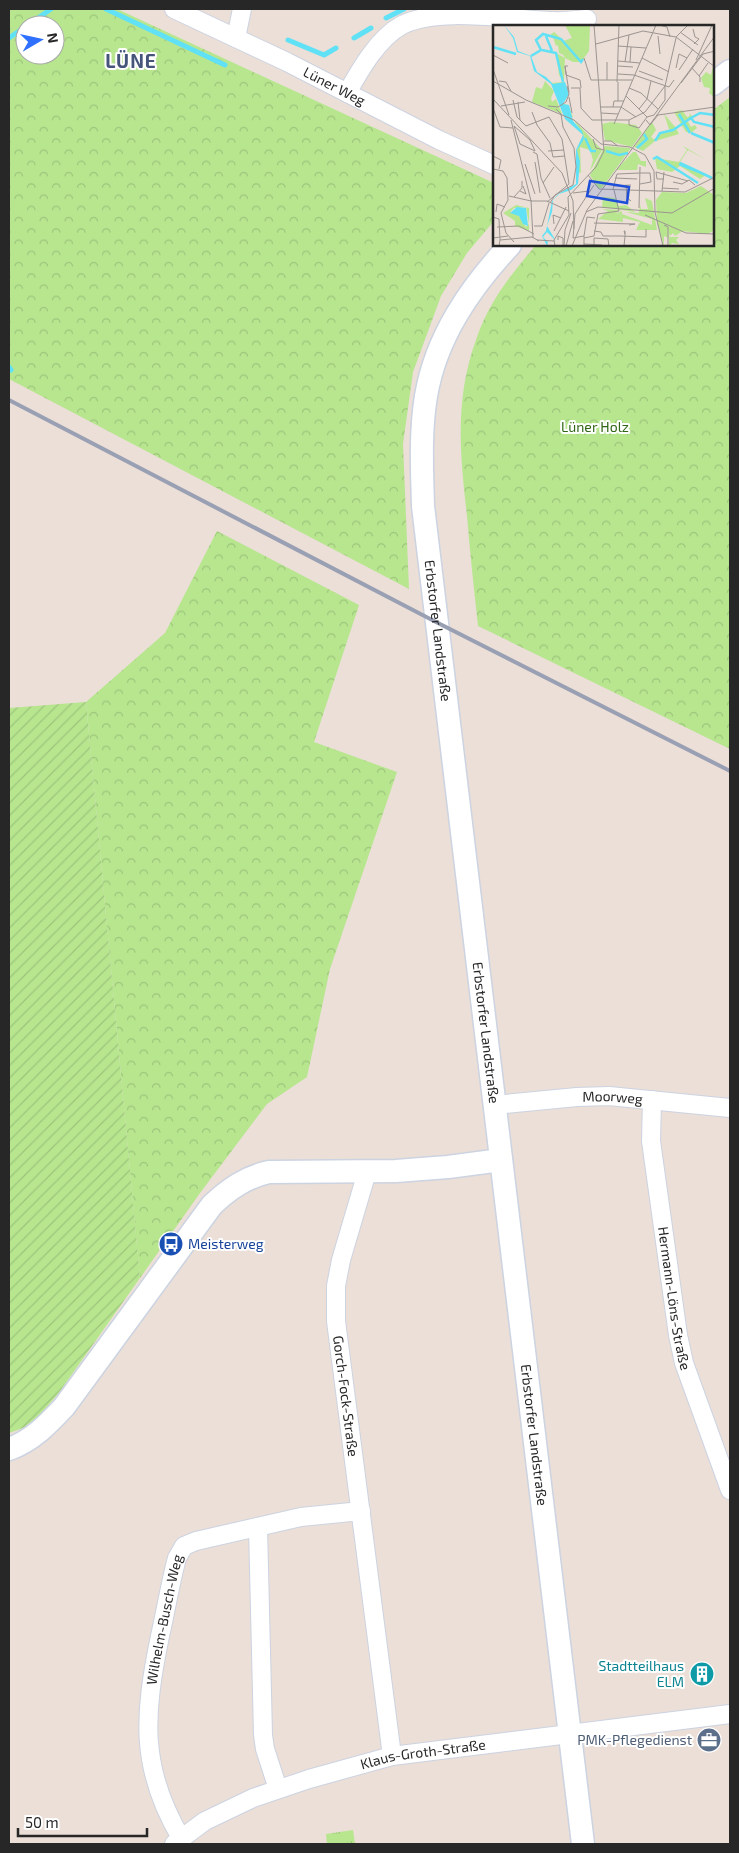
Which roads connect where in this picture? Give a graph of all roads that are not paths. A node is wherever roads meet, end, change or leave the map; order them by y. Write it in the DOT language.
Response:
graph roads {
  1 [pos="174,9"];
  2 [pos="242,9"];
  3 [pos="587,19"];
  4 [pos="236,38"];
  5 [pos="730,71"];
  6 [pos="714,83"];
  7 [pos="347,93"];
  8 [pos="493,165"];
  9 [pos="509,246"];
  10 [pos="652,1100"];
  11 [pos="494,1105"];
  12 [pos="730,1108"];
  13 [pos="501,1160"];
  14 [pos="367,1172"];
  15 [pos="9,1448"];
  16 [pos="730,1490"];
  17 [pos="361,1511"];
  18 [pos="258,1527"];
  19 [pos="730,1714"];
  20 [pos="570,1735"];
  21 [pos="392,1756"];
  22 [pos="278,1789"];
  23 [pos="177,1841"];
  24 [pos="583,1844"];
  1 -- 4 [label="street, Lüner Weg"];
  2 -- 4 [label="street"];
  3 -- 7 [label="street"];
  4 -- 7 [label="street, Lüner Weg"];
  5 -- 6 [label="street"];
  7 -- 8 [label="street, Lüner Weg"];
  9 -- 11 [label="street, Erbstorfer Landstraße"];
  10 -- 11 [label="street, Moorweg"];
  10 -- 12 [label="street, Moorweg"];
  10 -- 16 [label="street, Hermann-Löns-Straße"];
  11 -- 13 [label="street, Erbstorfer Landstraße"];
  13 -- 14 [label="street"];
  13 -- 20 [label="street, Erbstorfer Landstraße"];
  14 -- 15 [label="street"];
  14 -- 17 [label="street, Gorch-Fock-Straße"];
  17 -- 18 [label="street, Wilhelm-Busch-Weg"];
  17 -- 21 [label="street, Gorch-Fock-Straße"];
  18 -- 22 [label="street"];
  18 -- 23 [label="street, Wilhelm-Busch-Weg"];
  19 -- 20 [label="street"];
  20 -- 21 [label="street, Klaus-Groth-Straße"];
  20 -- 24 [label="street, Erbstorfer Landstraße"];
  21 -- 22 [label="street, Klaus-Groth-Straße"];
  22 -- 23 [label="street, Klaus-Groth-Straße"];
}
